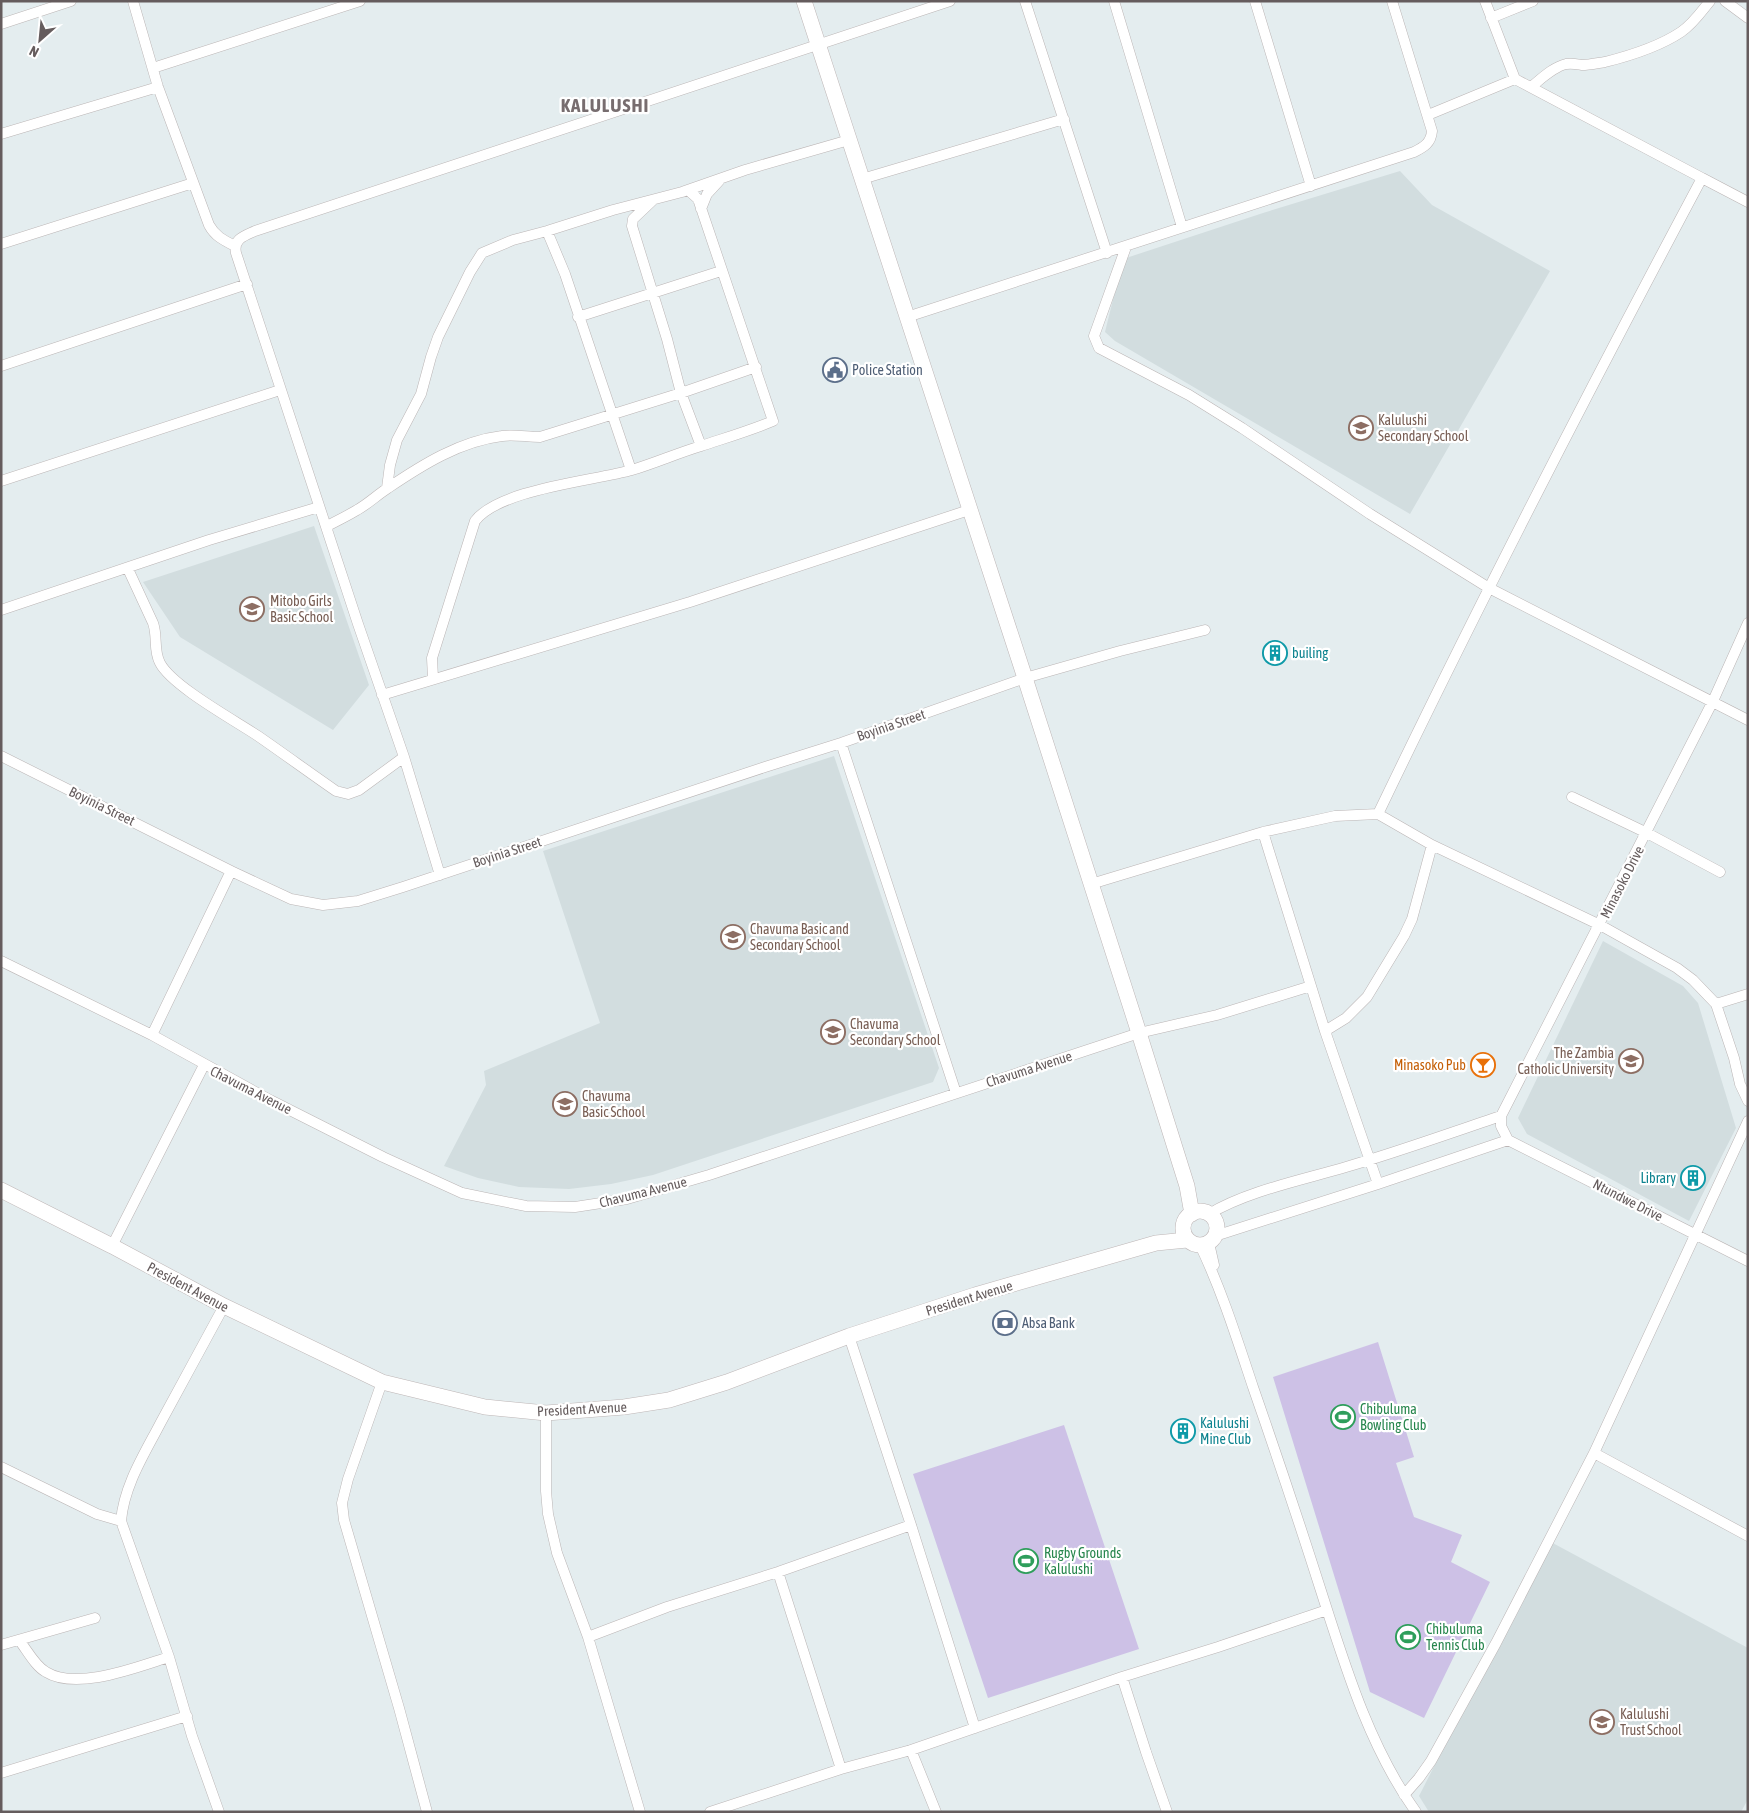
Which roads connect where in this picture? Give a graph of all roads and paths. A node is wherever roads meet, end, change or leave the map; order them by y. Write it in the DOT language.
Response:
graph roads {
  1 [pos="71,1"];
  2 [pos="133,1"];
  3 [pos="360,1"];
  4 [pos="804,1"];
  5 [pos="950,1"];
  6 [pos="1025,1"];
  7 [pos="1114,1"];
  8 [pos="1255,1"];
  9 [pos="1392,1"];
  10 [pos="1485,1"];
  11 [pos="1533,1"];
  12 [pos="1710,1"];
  13 [pos="1725,1"];
  14 [pos="1491,18"];
  15 [pos="1748,18"];
  16 [pos="1,24"];
  17 [pos="818,44"];
  18 [pos="153,68"];
  19 [pos="1514,79"];
  20 [pos="158,87"];
  21 [pos="1531,87"];
  22 [pos="1428,115"];
  23 [pos="1064,118"];
  24 [pos="1,134"];
  25 [pos="849,140"];
  26 [pos="722,178"];
  27 [pos="1702,178"];
  28 [pos="862,179"];
  29 [pos="193,183"];
  30 [pos="1311,186"];
  31 [pos="688,190"];
  32 [pos="653,200"];
  33 [pos="1748,202"];
  34 [pos="702,208"];
  35 [pos="1182,227"];
  36 [pos="547,231"];
  37 [pos="1,244"];
  38 [pos="235,246"];
  39 [pos="1126,247"];
  40 [pos="1107,253"];
  41 [pos="721,271"];
  42 [pos="247,284"];
  43 [pos="652,294"];
  44 [pos="578,317"];
  45 [pos="907,317"];
  46 [pos="1,366"];
  47 [pos="756,367"];
  48 [pos="280,390"];
  49 [pos="681,393"];
  50 [pos="611,415"];
  51 [pos="701,446"];
  52 [pos="630,470"];
  53 [pos="1,481"];
  54 [pos="387,488"];
  55 [pos="319,507"];
  56 [pos="969,510"];
  57 [pos="327,526"];
  58 [pos="128,569"];
  59 [pos="1489,588"];
  60 [pos="1,610"];
  61 [pos="1748,623"];
  62 [pos="1205,630"];
  63 [pos="433,678"];
  64 [pos="1025,678"];
  65 [pos="382,695"];
  66 [pos="1713,701"];
  67 [pos="1748,720"];
  68 [pos="841,743"];
  69 [pos="1,756"];
  70 [pos="404,757"];
  71 [pos="1572,797"];
  72 [pos="1378,814"];
  73 [pos="1263,832"];
  74 [pos="1647,833"];
  75 [pos="1432,845"];
  76 [pos="231,871"];
  77 [pos="1720,872"];
  78 [pos="440,874"];
  79 [pos="1091,884"];
  80 [pos="1600,925"];
  81 [pos="1,961"];
  82 [pos="1311,986"];
  83 [pos="1748,994"];
  84 [pos="1716,1004"];
  85 [pos="1325,1031"];
  86 [pos="1139,1033"];
  87 [pos="152,1036"];
  88 [pos="204,1065"];
  89 [pos="956,1093"];
  90 [pos="1748,1101"];
  91 [pos="1501,1116"];
  92 [pos="1748,1122"];
  93 [pos="1508,1140"];
  94 [pos="1370,1160"];
  95 [pos="1378,1184"];
  96 [pos="1,1190"];
  97 [pos="1196,1215"];
  98 [pos="1696,1235"];
  99 [pos="1203,1241"];
  100 [pos="1156,1242"];
  101 [pos="112,1246"];
  102 [pos="1748,1261"];
  103 [pos="224,1306"];
  104 [pos="849,1336"];
  105 [pos="382,1382"];
  106 [pos="546,1413"];
  107 [pos="1594,1453"];
  108 [pos="1,1467"];
  109 [pos="120,1521"];
  110 [pos="911,1525"];
  111 [pos="1748,1536"];
  112 [pos="778,1572"];
  113 [pos="1327,1610"];
  114 [pos="95,1618"];
  115 [pos="588,1637"];
  116 [pos="19,1640"];
  117 [pos="1,1645"];
  118 [pos="169,1657"];
  119 [pos="1122,1676"];
  120 [pos="186,1716"];
  121 [pos="975,1728"];
  122 [pos="911,1750"];
  123 [pos="841,1769"];
  124 [pos="1,1773"];
  125 [pos="1404,1795"];
  126 [pos="220,1812"];
  127 [pos="427,1812"];
  128 [pos="640,1812"];
  129 [pos="710,1812"];
  130 [pos="936,1812"];
  131 [pos="1167,1812"];
  132 [pos="1416,1812"];
  1 -- 16 [label="street"];
  2 -- 18 [label="street"];
  3 -- 18 [label="street"];
  4 -- 17 [label="street"];
  5 -- 17 [label="street"];
  6 -- 23 [label="street"];
  7 -- 35 [label="street"];
  8 -- 30 [label="street"];
  9 -- 22 [label="street"];
  10 -- 14 [label="street"];
  11 -- 14 [label="street"];
  12 -- 21 [label="street"];
  13 -- 15 [label="street"];
  14 -- 19 [label="street"];
  17 -- 25 [label="street"];
  17 -- 38 [label="street"];
  18 -- 20 [label="street"];
  19 -- 21 [label="street"];
  19 -- 22 [label="street"];
  20 -- 24 [label="street"];
  20 -- 29 [label="street"];
  21 -- 27 [label="street"];
  22 -- 30 [label="street"];
  23 -- 28 [label="street"];
  23 -- 40 [label="street"];
  25 -- 26 [label="street"];
  25 -- 28 [label="street"];
  26 -- 31 [label="street"];
  26 -- 34 [label="street"];
  27 -- 33 [label="street"];
  27 -- 59 [label="street"];
  28 -- 45 [label="street"];
  29 -- 37 [label="street"];
  29 -- 38 [label="street"];
  30 -- 35 [label="street"];
  31 -- 32 [label="street"];
  31 -- 34 [label="street"];
  32 -- 36 [label="street"];
  32 -- 43 [label="street"];
  34 -- 41 [label="street"];
  35 -- 39 [label="street"];
  36 -- 44 [label="street"];
  36 -- 54 [label="street"];
  38 -- 42 [label="street"];
  39 -- 40 [label="street"];
  39 -- 59 [label="street"];
  40 -- 45 [label="street"];
  41 -- 43 [label="street"];
  41 -- 47 [label="street"];
  42 -- 46 [label="street"];
  42 -- 48 [label="street"];
  43 -- 44 [label="street"];
  43 -- 49 [label="street"];
  44 -- 50 [label="street"];
  45 -- 56 [label="street"];
  47 -- 49 [label="street"];
  47 -- 51 [label="street"];
  48 -- 53 [label="street"];
  48 -- 55 [label="street"];
  49 -- 50 [label="street"];
  49 -- 51 [label="street"];
  50 -- 52 [label="street"];
  50 -- 54 [label="street"];
  51 -- 52 [label="street"];
  52 -- 63 [label="street"];
  54 -- 57 [label="street"];
  55 -- 57 [label="street"];
  55 -- 58 [label="street"];
  56 -- 63 [label="street"];
  56 -- 64 [label="street"];
  57 -- 65 [label="street"];
  58 -- 60 [label="street"];
  58 -- 70 [label="street"];
  59 -- 66 [label="street"];
  59 -- 72 [label="street"];
  61 -- 66 [label="street, Minasoko Drive"];
  62 -- 64 [label="street, Boyinia Street"];
  63 -- 65 [label="street"];
  64 -- 68 [label="street, Boyinia Street"];
  64 -- 79 [label="street"];
  65 -- 70 [label="street"];
  66 -- 67 [label="street"];
  66 -- 74 [label="street, Minasoko Drive"];
  68 -- 78 [label="street, Boyinia Street"];
  68 -- 89 [label="street"];
  69 -- 76 [label="street, Boyinia Street"];
  70 -- 78 [label="street"];
  71 -- 74 [label="street"];
  72 -- 73 [label="street"];
  72 -- 75 [label="street"];
  73 -- 79 [label="street"];
  73 -- 82 [label="street"];
  74 -- 77 [label="street"];
  74 -- 80 [label="street, Minasoko Drive"];
  75 -- 80 [label="street"];
  75 -- 85 [label="street"];
  76 -- 78 [label="street, Boyinia Street"];
  76 -- 87 [label="street"];
  79 -- 86 [label="street"];
  80 -- 84 [label="street"];
  80 -- 91 [label="street, Minasoko Drive"];
  81 -- 87 [label="street, Chavuma Avenue"];
  82 -- 85 [label="street"];
  82 -- 86 [label="street, Chavuma Avenue"];
  83 -- 84 [label="street"];
  84 -- 90 [label="street"];
  85 -- 94 [label="street"];
  86 -- 89 [label="street, Chavuma Avenue"];
  86 -- 97 [label="street"];
  87 -- 88 [label="street, Chavuma Avenue"];
  88 -- 89 [label="street, Chavuma Avenue"];
  88 -- 101 [label="street"];
  91 -- 93 [label="street"];
  91 -- 94 [label="street"];
  92 -- 98 [label="street"];
  93 -- 95 [label="street"];
  93 -- 98 [label="street, Ntundwe Drive"];
  94 -- 95 [label="street"];
  94 -- 97 [label="street"];
  95 -- 99 [label="street"];
  96 -- 101 [label="street, President Avenue"];
  97 -- 99 [label="street"];
  97 -- 99 [label="street"];
  97 -- 100 [label="street, President Avenue"];
  98 -- 102 [label="street, Ntundwe Drive"];
  98 -- 107 [label="street"];
  99 -- 100 [label="street, President Avenue"];
  99 -- 113 [label="street"];
  100 -- 104 [label="street, President Avenue"];
  101 -- 103 [label="street, President Avenue"];
  103 -- 105 [label="street, President Avenue"];
  103 -- 109 [label="street"];
  104 -- 106 [label="street, President Avenue"];
  104 -- 110 [label="street"];
  105 -- 106 [label="street, President Avenue"];
  105 -- 127 [label="street"];
  106 -- 115 [label="street"];
  107 -- 111 [label="street"];
  107 -- 125 [label="street"];
  108 -- 109 [label="street"];
  109 -- 118 [label="street"];
  110 -- 112 [label="street"];
  110 -- 121 [label="street"];
  112 -- 115 [label="street"];
  112 -- 123 [label="street"];
  113 -- 119 [label="street"];
  113 -- 125 [label="street"];
  114 -- 116 [label="street"];
  115 -- 128 [label="street"];
  116 -- 117 [label="street"];
  116 -- 118 [label="street"];
  118 -- 120 [label="street"];
  119 -- 121 [label="street"];
  119 -- 131 [label="street"];
  120 -- 124 [label="street"];
  120 -- 126 [label="street"];
  121 -- 122 [label="street"];
  122 -- 123 [label="street"];
  122 -- 130 [label="street"];
  123 -- 129 [label="street"];
  125 -- 132 [label="street"];
}
